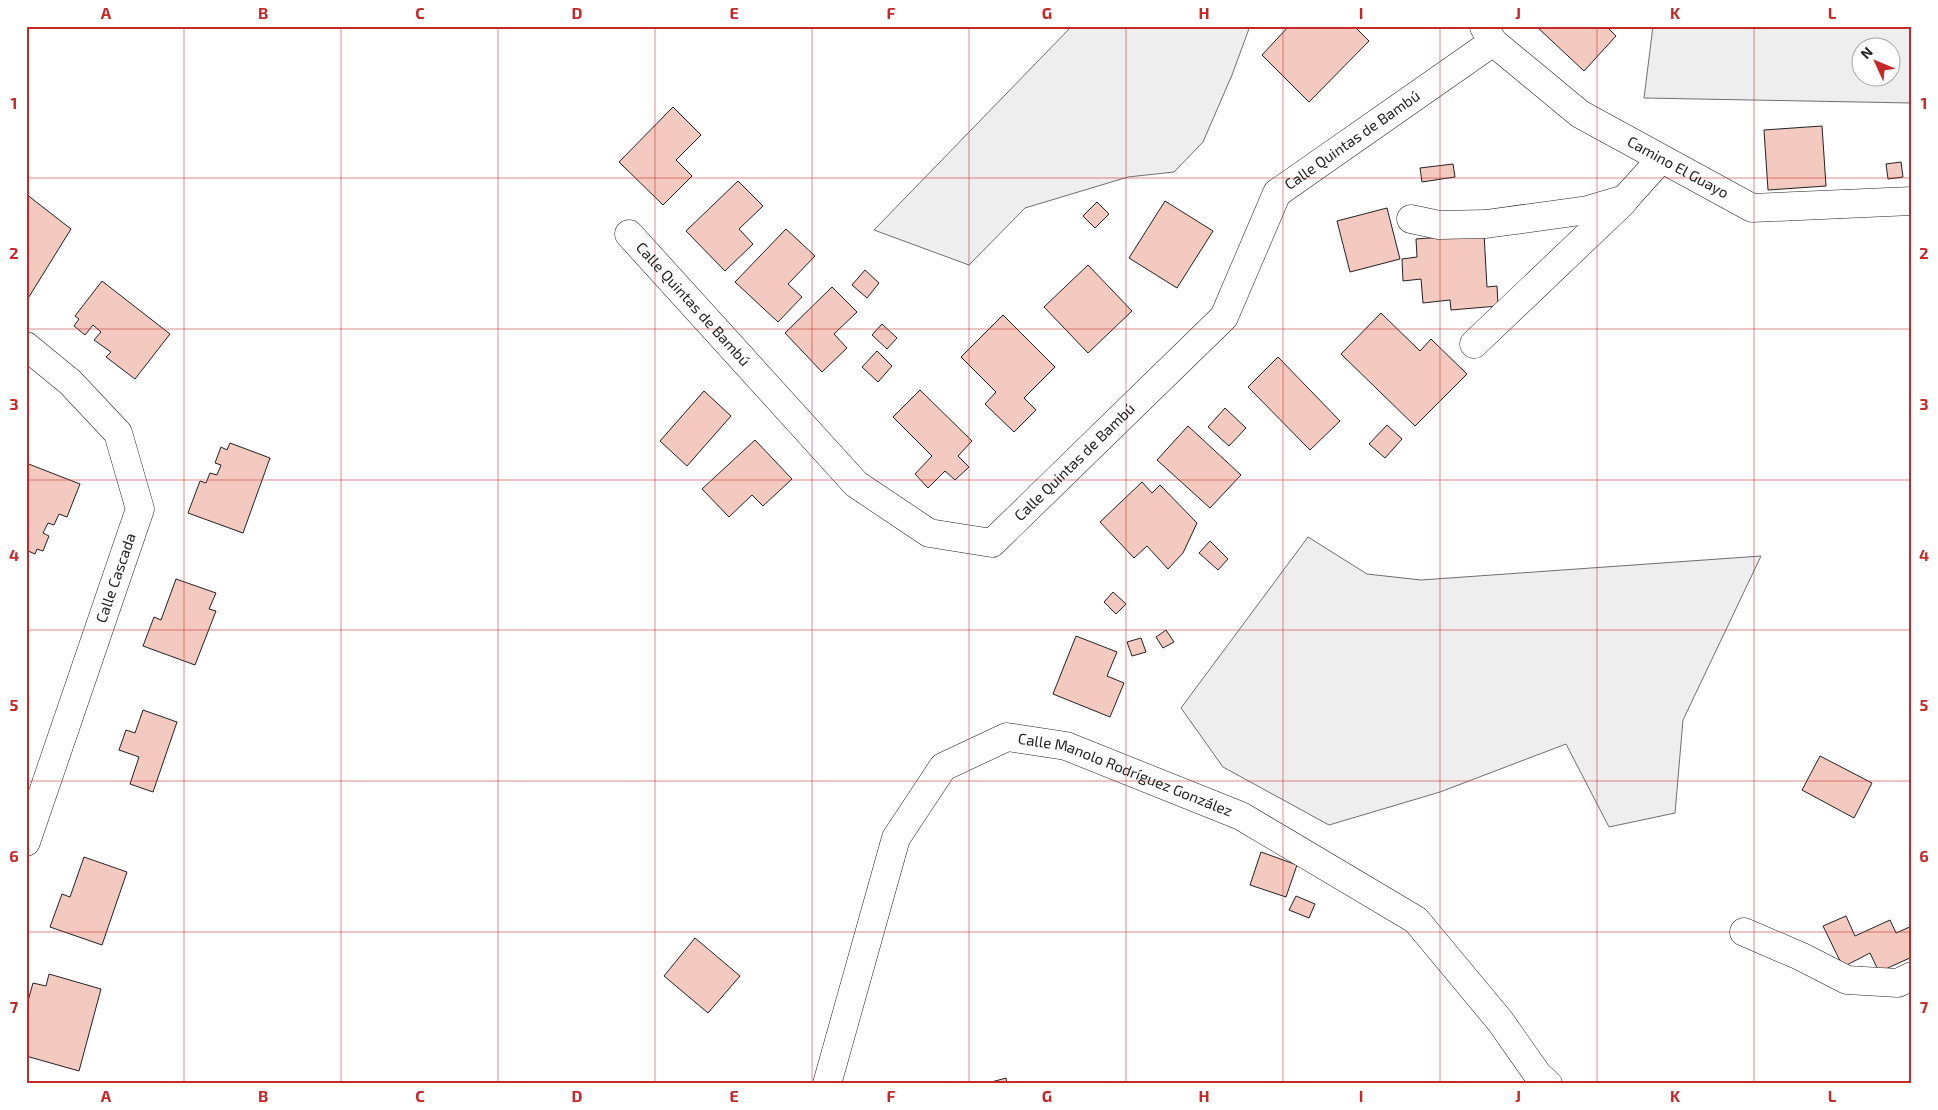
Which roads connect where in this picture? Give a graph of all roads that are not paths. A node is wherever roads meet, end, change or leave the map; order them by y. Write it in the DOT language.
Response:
graph roads {
  1 [pos="1488,34"];
  2 [pos="1661,159"];
  3 [pos="1626,199"];
  4 [pos="1912,200"];
  5 [pos="1411,219"];
  6 [pos="629,234"];
  7 [pos="1474,344"];
  8 [pos="26,346"];
  9 [pos="26,842"];
  10 [pos="1744,932"];
  11 [pos="1912,976"];
  12 [pos="827,1084"];
  13 [pos="1548,1084"];
  1 -- 2 [label="street, Camino El Guayo"];
  1 -- 6 [label="street, Calle Quintas de Bambú"];
  2 -- 3 [label="street"];
  2 -- 4 [label="street, Camino El Guayo"];
  3 -- 5 [label="street"];
  3 -- 7 [label="street"];
  8 -- 9 [label="street, Calle Cascada"];
  10 -- 11 [label="street"];
  12 -- 13 [label="street, Calle Manolo Rodríguez González"];
}
